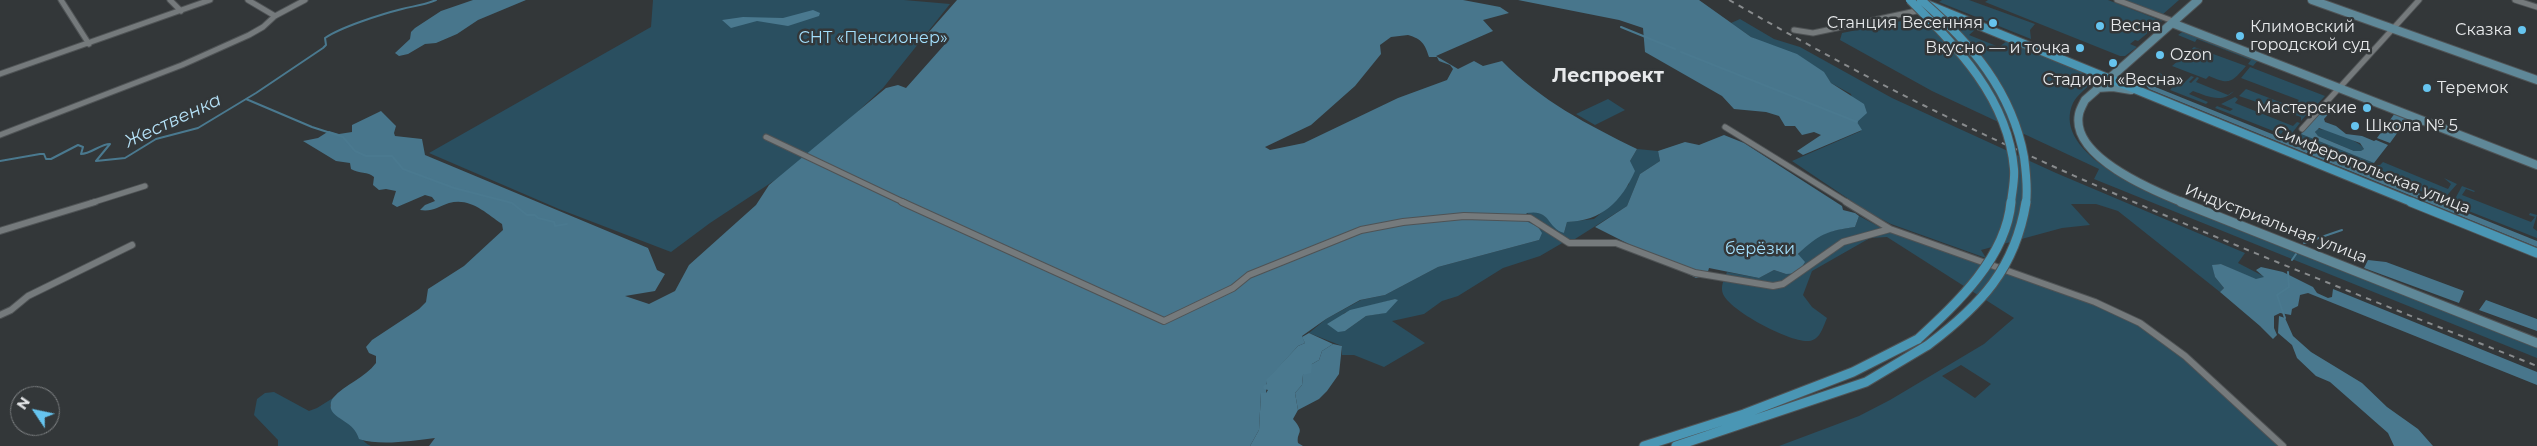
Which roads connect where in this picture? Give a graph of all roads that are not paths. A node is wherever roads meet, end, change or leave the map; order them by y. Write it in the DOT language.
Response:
graph roads {
  1 [pos="70,0"];
  2 [pos="170,0"];
  3 [pos="210,0"];
  4 [pos="248,0"];
  5 [pos="304,0"];
  6 [pos="1910,0"];
  7 [pos="1919,0"];
  8 [pos="1925,0"];
  9 [pos="2116,0"];
  10 [pos="2198,0"];
  11 [pos="2312,0"];
  12 [pos="2419,0"];
  13 [pos="2515,0"];
  14 [pos="62,1"];
  15 [pos="1932,6"];
  16 [pos="2537,8"];
  17 [pos="181,11"];
  18 [pos="275,16"];
  19 [pos="2172,22"];
  20 [pos="2394,29"];
  21 [pos="1794,30"];
  22 [pos="89,44"];
  23 [pos="2069,63"];
  24 [pos="0,74"];
  25 [pos="2109,77"];
  26 [pos="2537,80"];
  27 [pos="2097,88"];
  28 [pos="2339,88"];
  29 [pos="2143,94"];
  30 [pos="1724,127"];
  31 [pos="2302,129"];
  32 [pos="0,135"];
  33 [pos="766,137"];
  34 [pos="2537,165"];
  35 [pos="145,186"];
  36 [pos="1890,229"];
  37 [pos="0,231"];
  38 [pos="132,245"];
  39 [pos="2537,249"];
  40 [pos="2537,253"];
  41 [pos="0,316"];
  42 [pos="2537,342"];
  43 [pos="1644,446"];
  44 [pos="1676,446"];
  45 [pos="2283,446"];
  1 -- 14 [label="street"];
  2 -- 17 [label="street"];
  3 -- 17 [label="street"];
  4 -- 18 [label="street"];
  5 -- 18 [label="street"];
  6 -- 43 [label="main road, bridge"];
  7 -- 15 [label="main road, Симферопольская улица"];
  7 -- 44 [label="main road, bridge"];
  8 -- 25 [label="main road, Симферопольская улица"];
  9 -- 19 [label="street"];
  10 -- 19 [label="main road, Индустриальная улица"];
  11 -- 20 [label="main road"];
  12 -- 20 [label="street"];
  13 -- 16 [label="street"];
  14 -- 22 [label="street"];
  15 -- 21 [label="street"];
  15 -- 23 [label="main road, Симферопольская улица"];
  17 -- 22 [label="street"];
  18 -- 32 [label="street"];
  19 -- 25 [label="main road, Индустриальная улица"];
  19 -- 28 [label="main road"];
  20 -- 26 [label="main road"];
  20 -- 28 [label="street"];
  22 -- 24 [label="street"];
  23 -- 25 [label="main road, Симферопольская улица"];
  23 -- 27 [label="main road"];
  25 -- 27 [label="main road, Индустриальная улица"];
  25 -- 29 [label="main road, Симферопольская улица"];
  25 -- 39 [label="main road, Симферопольская улица"];
  27 -- 29 [label="main road"];
  27 -- 42 [label="main road, Индустриальная улица"];
  28 -- 31 [label="street"];
  28 -- 34 [label="main road"];
  29 -- 40 [label="main road, Симферопольская улица"];
  30 -- 36 [label="street"];
  33 -- 36 [label="street"];
  35 -- 37 [label="street"];
  36 -- 45 [label="street"];
  38 -- 41 [label="street"];
}
